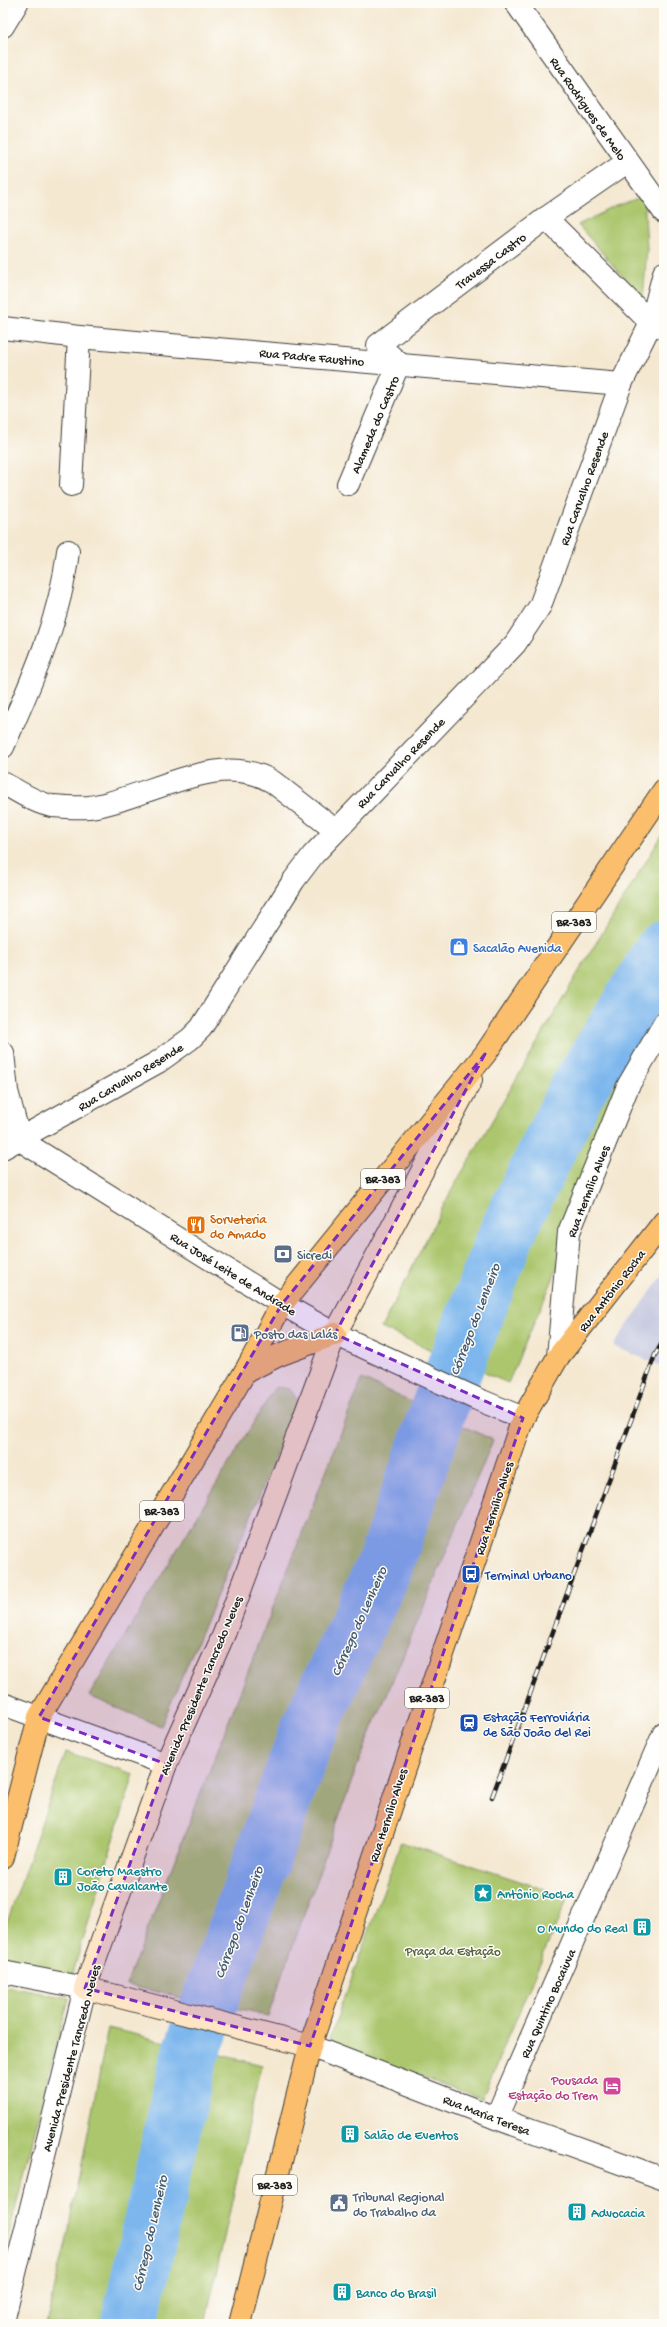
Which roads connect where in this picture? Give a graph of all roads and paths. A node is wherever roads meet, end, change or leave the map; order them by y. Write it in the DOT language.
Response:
graph roads {
  1 [pos="17,3"];
  2 [pos="516,3"];
  3 [pos="3,26"];
  4 [pos="627,162"];
  5 [pos="664,212"];
  6 [pos="546,218"];
  7 [pos="664,273"];
  8 [pos="658,326"];
  9 [pos="3,328"];
  10 [pos="80,337"];
  11 [pos="399,364"];
  12 [pos="621,384"];
  13 [pos="348,484"];
  14 [pos="71,486"];
  15 [pos="68,551"];
  16 [pos="3,747"];
  17 [pos="3,782"];
  18 [pos="664,790"];
  19 [pos="335,830"];
  20 [pos="664,1024"];
  21 [pos="3,1054"];
  22 [pos="485,1054"];
  23 [pos="5,1088"];
  24 [pos="12,1144"];
  25 [pos="664,1222"];
  26 [pos="282,1304"];
  27 [pos="340,1337"];
  28 [pos="558,1357"];
  29 [pos="245,1372"];
  30 [pos="523,1418"];
  31 [pos="3,1704"];
  32 [pos="39,1717"];
  33 [pos="664,1733"];
  34 [pos="166,1764"];
  35 [pos="3,1857"];
  36 [pos="3,1972"];
  37 [pos="85,1988"];
  38 [pos="310,2046"];
  39 [pos="496,2118"];
  40 [pos="664,2179"];
  41 [pos="3,2322"];
  42 [pos="240,2324"];
  1 -- 3 [label="street"];
  2 -- 4 [label="street, Rua Rodrigues de Melo"];
  4 -- 5 [label="street, Rua Rodrigues de Melo"];
  4 -- 6 [label="street, Travessa Castro"];
  6 -- 8 [label="street"];
  6 -- 11 [label="street, Travessa Castro"];
  7 -- 8 [label="street, Rua Carvalho Resende"];
  8 -- 12 [label="street, Rua Carvalho Resende"];
  9 -- 10 [label="street, Rua Padre Faustino"];
  10 -- 11 [label="street, Rua Padre Faustino"];
  10 -- 14 [label="street"];
  11 -- 12 [label="street, Rua Padre Faustino"];
  11 -- 13 [label="street, Alameda do Castro"];
  12 -- 19 [label="street, Rua Carvalho Resende"];
  15 -- 16 [label="street"];
  17 -- 19 [label="street"];
  18 -- 22 [label="highway, Avenida Presidente Tancredo Neves / BR-383"];
  19 -- 24 [label="street, Rua Carvalho Resende"];
  20 -- 28 [label="street, Rua Hermílio Alves"];
  21 -- 23 [label="street"];
  22 -- 26 [label="highway, Avenida Presidente Tancredo Neves / BR-383"];
  22 -- 27 [label="main road, Avenida Presidente Tancredo Neves"];
  23 -- 24 [label="street"];
  24 -- 26 [label="street, Rua José Leite de Andrade"];
  25 -- 28 [label="highway, Rua Antônio Rocha / BR-383"];
  26 -- 27 [label="street, Rua José Leite de Andrade"];
  26 -- 29 [label="highway, Avenida Presidente Tancredo Neves / BR-383"];
  27 -- 29 [label="highway"];
  27 -- 30 [label="street, Rua José Leite de Andrade"];
  27 -- 34 [label="main road, Avenida Presidente Tancredo Neves"];
  28 -- 30 [label="highway, Rua Hermílio Alves / BR-383"];
  29 -- 32 [label="highway, Avenida Presidente Tancredo Neves / BR-383"];
  30 -- 38 [label="highway, Rua Hermílio Alves / BR-383"];
  31 -- 32 [label="street"];
  32 -- 34 [label="street"];
  32 -- 35 [label="highway, Avenida Presidente Tancredo Neves / BR-383"];
  33 -- 39 [label="street, Rua Quintino Bocaiuva"];
  34 -- 37 [label="main road, Avenida Presidente Tancredo Neves"];
  36 -- 37 [label="street"];
  37 -- 38 [label="main road"];
  37 -- 41 [label="street, Avenida Presidente Tancredo Neves"];
  38 -- 39 [label="street, Rua Maria Teresa"];
  38 -- 42 [label="highway, BR-383"];
  39 -- 40 [label="street, Rua Maria Teresa"];
}
